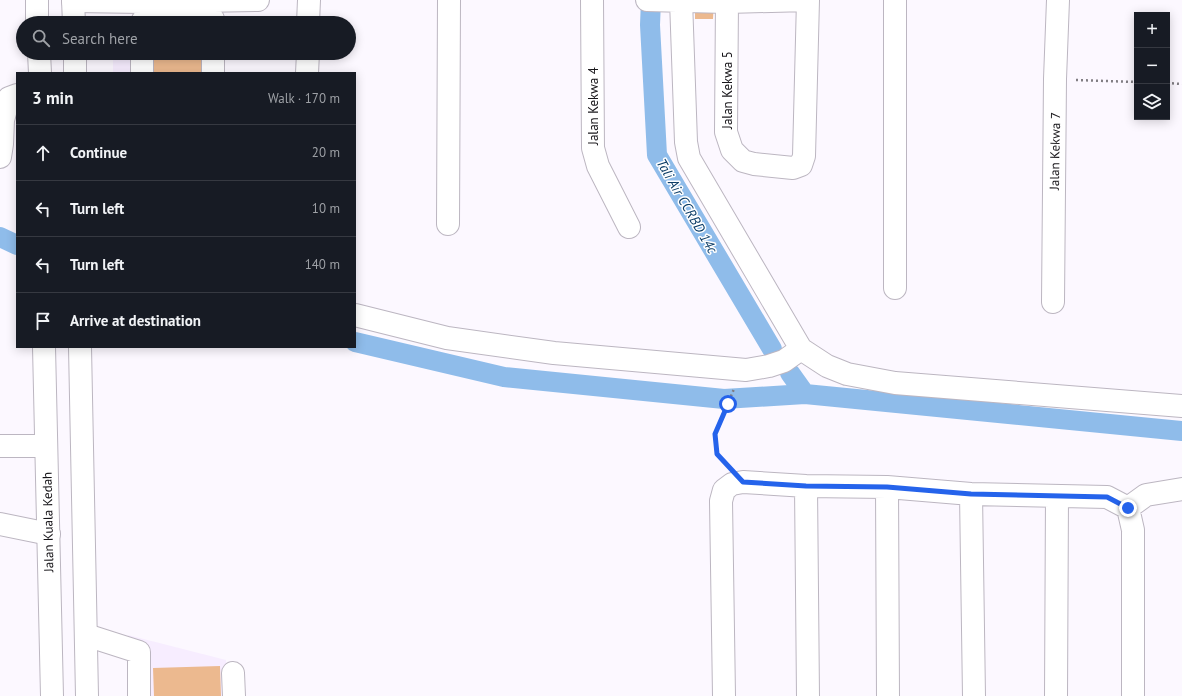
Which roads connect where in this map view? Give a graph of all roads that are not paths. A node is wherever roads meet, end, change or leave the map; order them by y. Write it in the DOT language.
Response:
graph roads {
  1 [pos="37,0"];
  2 [pos="258,0"];
  3 [pos="308,0"];
  4 [pos="449,0"];
  5 [pos="592,0"];
  6 [pos="808,0"];
  7 [pos="895,0"];
  8 [pos="1058,0"];
  9 [pos="73,1"];
  10 [pos="668,1"];
  11 [pos="727,1"];
  12 [pos="143,11"];
  13 [pos="213,14"];
  14 [pos="37,16"];
  15 [pos="74,16"];
  16 [pos="308,16"];
  17 [pos="39,60"];
  18 [pos="75,60"];
  19 [pos="142,60"];
  20 [pos="213,60"];
  21 [pos="308,60"];
  22 [pos="40,72"];
  23 [pos="75,72"];
  24 [pos="142,72"];
  25 [pos="213,72"];
  26 [pos="307,72"];
  27 [pos="16,95"];
  28 [pos="0,157"];
  29 [pos="448,224"];
  30 [pos="629,227"];
  31 [pos="895,288"];
  32 [pos="1053,302"];
  33 [pos="356,315"];
  34 [pos="44,348"];
  35 [pos="80,348"];
  36 [pos="801,349"];
  37 [pos="1182,406"];
  38 [pos="0,446"];
  39 [pos="46,446"];
  40 [pos="806,486"];
  41 [pos="887,487"];
  42 [pos="1182,489"];
  43 [pos="971,494"];
  44 [pos="1057,496"];
  45 [pos="1128,508"];
  46 [pos="0,524"];
  47 [pos="48,534"];
  48 [pos="86,635"];
  49 [pos="233,672"];
  50 [pos="52,696"];
  51 [pos="87,696"];
  52 [pos="139,696"];
  53 [pos="234,696"];
  54 [pos="724,696"];
  55 [pos="808,696"];
  56 [pos="888,696"];
  57 [pos="974,696"];
  58 [pos="1056,696"];
  59 [pos="1133,696"];
  1 -- 14 [label="street"];
  2 -- 13 [label="street"];
  3 -- 16 [label="street"];
  4 -- 29 [label="street"];
  5 -- 30 [label="street, Jalan Kekwa 4"];
  6 -- 11 [label="street"];
  6 -- 11 [label="street, Jalan Kekwa 5"];
  7 -- 31 [label="street"];
  8 -- 32 [label="street, Jalan Kekwa 7"];
  9 -- 12 [label="street"];
  9 -- 15 [label="street"];
  10 -- 11 [label="street"];
  10 -- 36 [label="street"];
  12 -- 13 [label="street"];
  17 -- 22 [label="street"];
  18 -- 23 [label="street"];
  19 -- 24 [label="street"];
  20 -- 25 [label="street"];
  21 -- 26 [label="street"];
  27 -- 28 [label="street"];
  33 -- 36 [label="street"];
  34 -- 39 [label="street, Jalan Kuala Kedah"];
  35 -- 48 [label="street"];
  36 -- 37 [label="street"];
  38 -- 39 [label="street"];
  39 -- 47 [label="street, Jalan Kuala Kedah"];
  40 -- 41 [label="street"];
  40 -- 54 [label="street"];
  40 -- 55 [label="street"];
  41 -- 43 [label="street"];
  41 -- 56 [label="street"];
  42 -- 45 [label="street"];
  43 -- 44 [label="street"];
  43 -- 57 [label="street"];
  44 -- 45 [label="street"];
  44 -- 58 [label="street"];
  45 -- 59 [label="street"];
  46 -- 47 [label="street"];
  47 -- 50 [label="street, Jalan Kuala Kedah"];
  48 -- 51 [label="street"];
  48 -- 52 [label="street"];
  49 -- 53 [label="street"];
}
